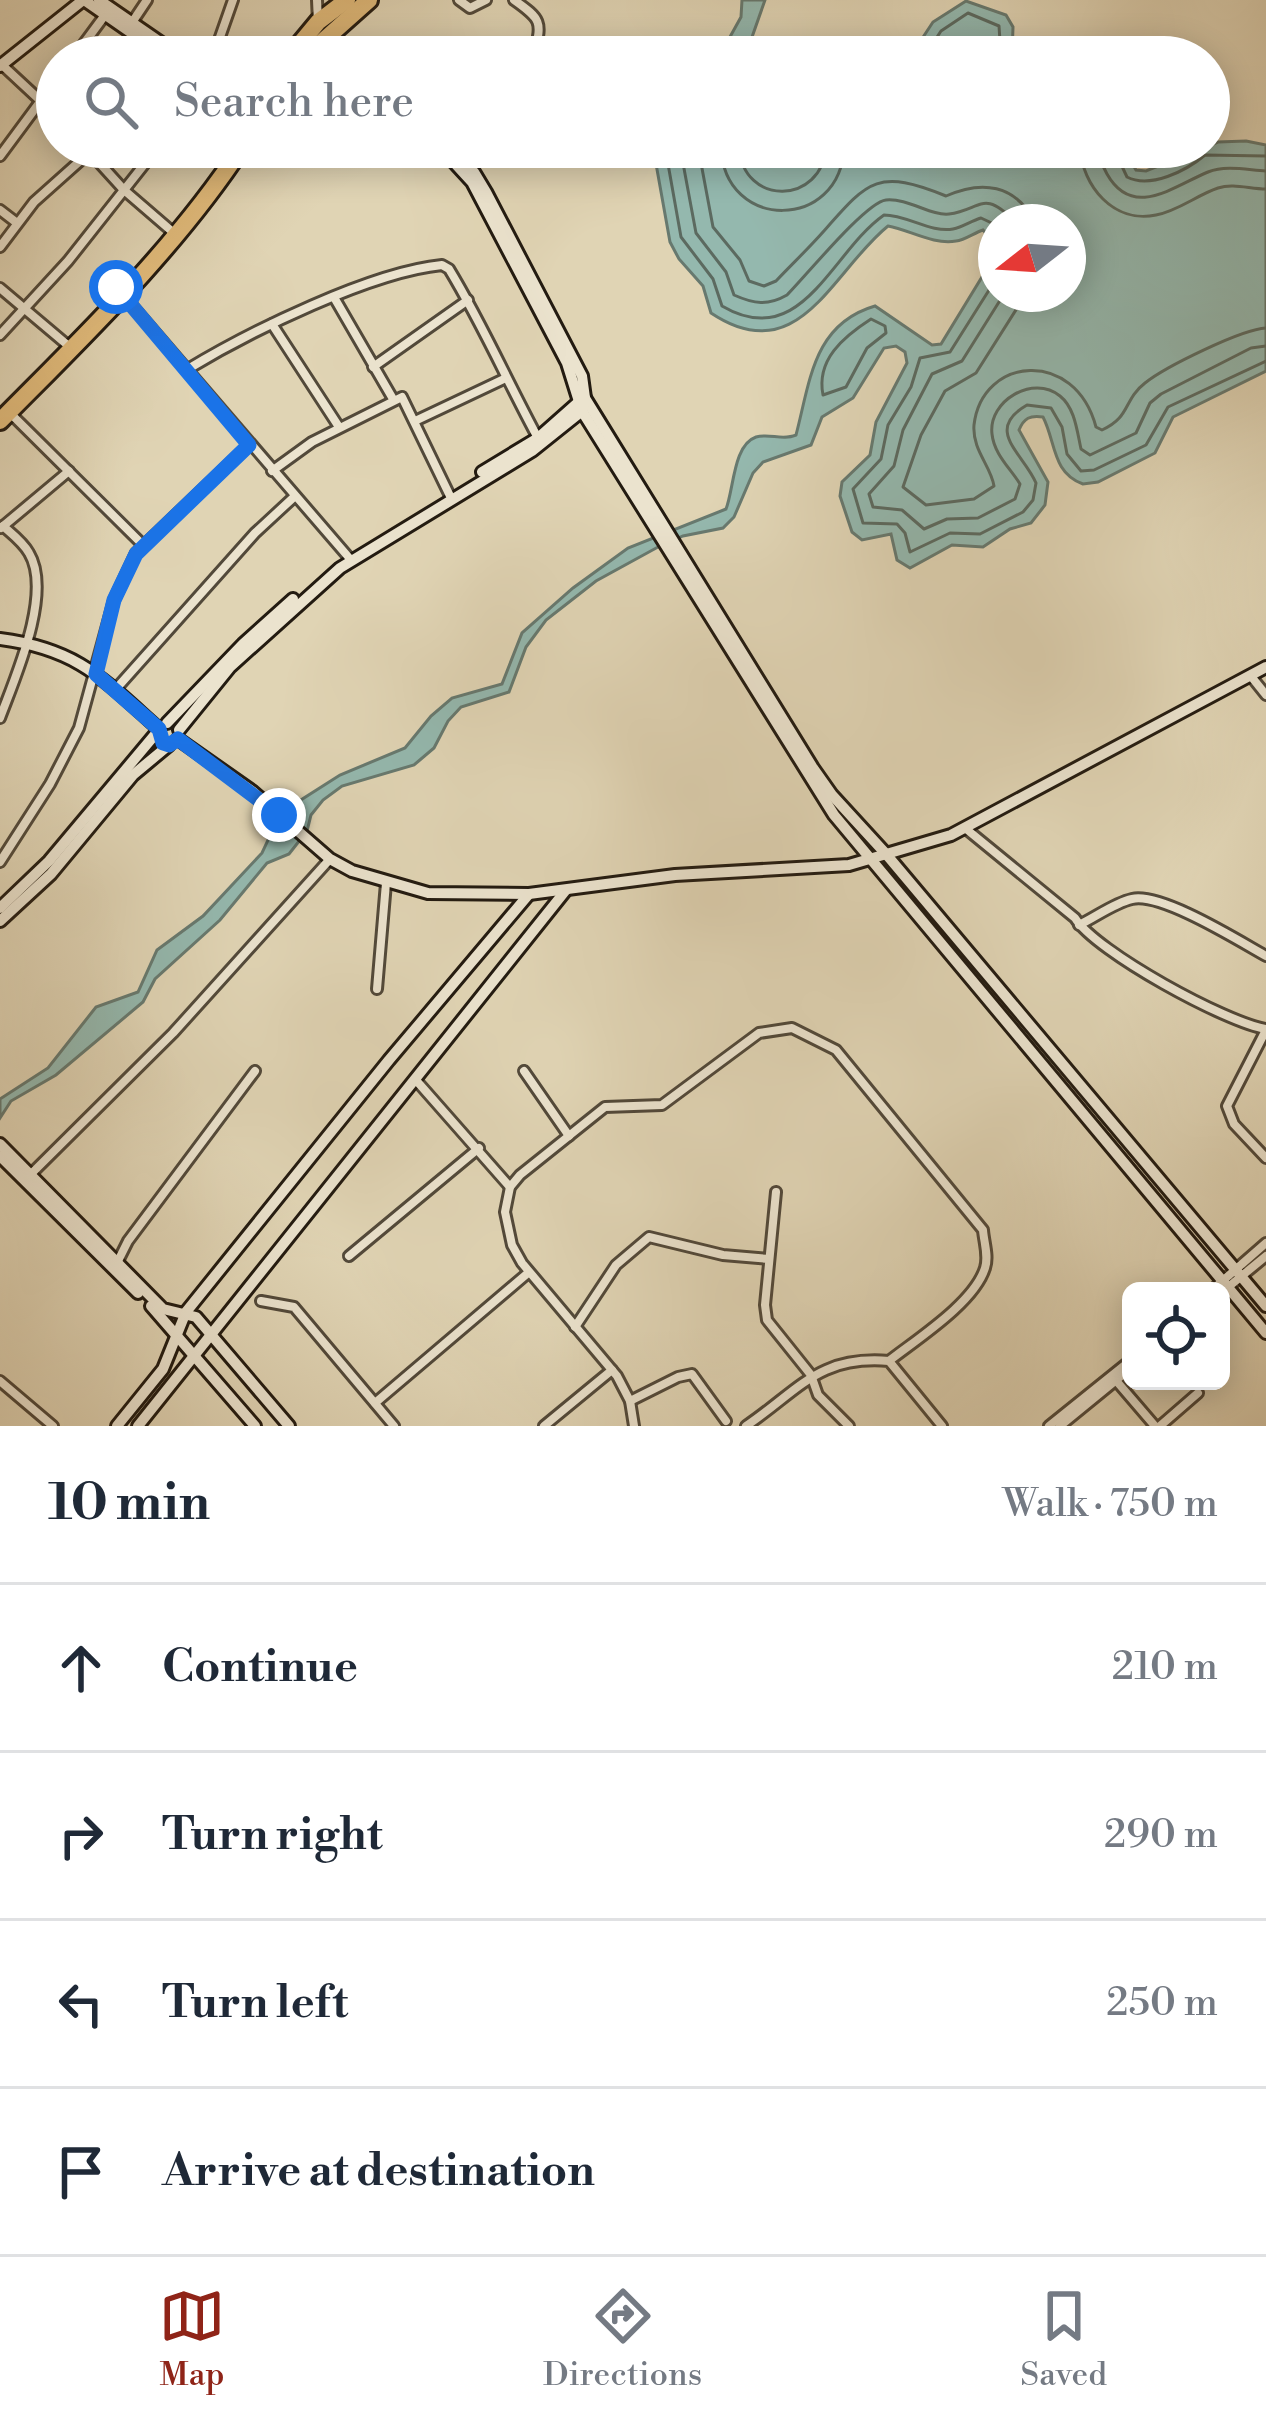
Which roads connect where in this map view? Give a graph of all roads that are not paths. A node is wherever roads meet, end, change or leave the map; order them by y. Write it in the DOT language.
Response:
graph roads {
  1 [pos="84,0"];
  2 [pos="99,0"];
  3 [pos="147,0"];
  4 [pos="233,0"];
  5 [pos="316,0"];
  6 [pos="347,0"];
  7 [pos="369,0"];
  8 [pos="460,0"];
  9 [pos="486,0"];
  10 [pos="514,0"];
  11 [pos="105,15"];
  12 [pos="318,22"];
  13 [pos="130,26"];
  14 [pos="38,36"];
  15 [pos="90,36"];
  16 [pos="142,36"];
  17 [pos="147,36"];
  18 [pos="220,36"];
  19 [pos="306,36"];
  20 [pos="329,36"];
  21 [pos="538,36"];
  22 [pos="36,38"];
  23 [pos="1,65"];
  24 [pos="36,95"];
  25 [pos="36,108"];
  26 [pos="0,156"];
  27 [pos="70,168"];
  28 [pos="104,168"];
  29 [pos="141,168"];
  30 [pos="216,168"];
  31 [pos="225,168"];
  32 [pos="459,168"];
  33 [pos="470,168"];
  34 [pos="124,190"];
  35 [pos="0,210"];
  36 [pos="16,224"];
  37 [pos="173,232"];
  38 [pos="0,247"];
  39 [pos="0,288"];
  40 [pos="120,290"];
  41 [pos="335,298"];
  42 [pos="468,300"];
  43 [pos="25,310"];
  44 [pos="272,324"];
  45 [pos="0,335"];
  46 [pos="68,345"];
  47 [pos="373,367"];
  48 [pos="188,368"];
  49 [pos="506,378"];
  50 [pos="393,399"];
  51 [pos="581,403"];
  52 [pos="3,414"];
  53 [pos="416,421"];
  54 [pos="339,427"];
  55 [pos="540,441"];
  56 [pos="249,445"];
  57 [pos="68,471"];
  58 [pos="272,471"];
  59 [pos="450,495"];
  60 [pos="295,497"];
  61 [pos="1,527"];
  62 [pos="143,545"];
  63 [pos="349,557"];
  64 [pos="0,639"];
  65 [pos="28,643"];
  66 [pos="1266,667"];
  67 [pos="96,674"];
  68 [pos="1250,675"];
  69 [pos="115,690"];
  70 [pos="1266,694"];
  71 [pos="0,718"];
  72 [pos="168,733"];
  73 [pos="965,828"];
  74 [pos="880,856"];
  75 [pos="330,859"];
  76 [pos="0,862"];
  77 [pos="386,884"];
  78 [pos="566,890"];
  79 [pos="529,894"];
  80 [pos="0,908"];
  81 [pos="0,921"];
  82 [pos="1079,926"];
  83 [pos="1266,956"];
  84 [pos="377,989"];
  85 [pos="1266,1030"];
  86 [pos="255,1071"];
  87 [pos="524,1071"];
  88 [pos="415,1078"];
  89 [pos="569,1136"];
  90 [pos="0,1144"];
  91 [pos="479,1148"];
  92 [pos="0,1156"];
  93 [pos="1266,1158"];
  94 [pos="32,1174"];
  95 [pos="511,1187"];
  96 [pos="776,1192"];
  97 [pos="1266,1243"];
  98 [pos="349,1256"];
  99 [pos="1266,1256"];
  100 [pos="769,1259"];
  101 [pos="118,1261"];
  102 [pos="528,1273"];
  103 [pos="1239,1273"];
  104 [pos="1220,1282"];
  105 [pos="1229,1282"];
  106 [pos="1230,1294"];
  107 [pos="261,1301"];
  108 [pos="1266,1306"];
  109 [pos="185,1312"];
  110 [pos="575,1327"];
  111 [pos="176,1333"];
  112 [pos="1266,1333"];
  113 [pos="212,1334"];
  114 [pos="195,1355"];
  115 [pos="889,1361"];
  116 [pos="612,1370"];
  117 [pos="1122,1371"];
  118 [pos="811,1375"];
  119 [pos="1114,1378"];
  120 [pos="0,1381"];
  121 [pos="1198,1393"];
  122 [pos="630,1401"];
  123 [pos="375,1403"];
  124 [pos="726,1421"];
  125 [pos="53,1426"];
  126 [pos="117,1426"];
  127 [pos="138,1426"];
  128 [pos="255,1426"];
  129 [pos="289,1426"];
  130 [pos="394,1426"];
  131 [pos="544,1426"];
  132 [pos="634,1426"];
  133 [pos="746,1426"];
  134 [pos="849,1426"];
  135 [pos="942,1426"];
  136 [pos="1049,1426"];
  137 [pos="1060,1426"];
  138 [pos="1157,1426"];
  1 -- 11 [label="street"];
  1 -- 14 [label="street"];
  2 -- 13 [label="street"];
  3 -- 13 [label="street"];
  4 -- 18 [label="street"];
  5 -- 12 [label="street"];
  6 -- 12 [label="highway"];
  7 -- 20 [label="highway"];
  8 -- 9 [label="street"];
  10 -- 21 [label="street"];
  11 -- 13 [label="street"];
  11 -- 15 [label="street"];
  12 -- 19 [label="highway"];
  13 -- 16 [label="street"];
  13 -- 17 [label="street"];
  22 -- 23 [label="street"];
  23 -- 24 [label="street"];
  25 -- 26 [label="street"];
  27 -- 36 [label="street"];
  28 -- 34 [label="street"];
  29 -- 34 [label="street"];
  30 -- 37 [label="highway"];
  31 -- 37 [label="highway"];
  32 -- 51 [label="street"];
  33 -- 51 [label="street"];
  34 -- 37 [label="street"];
  34 -- 43 [label="street"];
  35 -- 36 [label="street"];
  36 -- 38 [label="street"];
  37 -- 40 [label="highway"];
  39 -- 43 [label="street"];
  40 -- 46 [label="highway"];
  40 -- 48 [label="street"];
  41 -- 42 [label="street"];
  41 -- 44 [label="street"];
  41 -- 47 [label="street"];
  42 -- 47 [label="street"];
  42 -- 49 [label="street"];
  43 -- 45 [label="street"];
  43 -- 46 [label="street"];
  44 -- 48 [label="street"];
  44 -- 54 [label="street"];
  46 -- 52 [label="highway"];
  47 -- 50 [label="street"];
  48 -- 56 [label="street"];
  49 -- 53 [label="street"];
  49 -- 55 [label="street"];
  50 -- 53 [label="street"];
  50 -- 54 [label="street"];
  51 -- 55 [label="street"];
  51 -- 74 [label="street"];
  52 -- 57 [label="street"];
  53 -- 59 [label="street"];
  54 -- 58 [label="street"];
  55 -- 59 [label="street"];
  56 -- 58 [label="street"];
  56 -- 62 [label="street"];
  57 -- 61 [label="street"];
  57 -- 62 [label="street"];
  58 -- 60 [label="street"];
  59 -- 63 [label="street"];
  60 -- 63 [label="street"];
  60 -- 69 [label="street"];
  61 -- 65 [label="street"];
  62 -- 67 [label="street"];
  63 -- 72 [label="street"];
  64 -- 65 [label="street"];
  65 -- 67 [label="street"];
  65 -- 71 [label="street"];
  66 -- 68 [label="street"];
  67 -- 69 [label="street"];
  67 -- 76 [label="street"];
  68 -- 70 [label="street"];
  68 -- 73 [label="street"];
  69 -- 72 [label="street"];
  72 -- 75 [label="street"];
  72 -- 80 [label="street"];
  72 -- 81 [label="street"];
  73 -- 74 [label="street"];
  73 -- 82 [label="street"];
  74 -- 78 [label="street"];
  74 -- 103 [label="street"];
  74 -- 104 [label="street"];
  75 -- 77 [label="street"];
  75 -- 94 [label="street"];
  77 -- 79 [label="street"];
  77 -- 84 [label="street"];
  78 -- 79 [label="street"];
  78 -- 88 [label="street"];
  79 -- 109 [label="street"];
  82 -- 83 [label="street"];
  82 -- 85 [label="street"];
  85 -- 93 [label="street"];
  86 -- 101 [label="street"];
  87 -- 89 [label="street"];
  88 -- 91 [label="street"];
  88 -- 113 [label="street"];
  89 -- 95 [label="street"];
  89 -- 115 [label="street"];
  90 -- 94 [label="street"];
  91 -- 95 [label="street"];
  91 -- 98 [label="street"];
  92 -- 111 [label="street"];
  94 -- 101 [label="street"];
  95 -- 102 [label="street"];
  96 -- 100 [label="street"];
  97 -- 103 [label="street"];
  99 -- 103 [label="street"];
  100 -- 110 [label="street"];
  100 -- 118 [label="street"];
  101 -- 109 [label="street"];
  102 -- 110 [label="street"];
  102 -- 123 [label="street"];
  103 -- 105 [label="street"];
  103 -- 108 [label="street"];
  106 -- 112 [label="street"];
  107 -- 123 [label="street"];
  109 -- 111 [label="street"];
  109 -- 113 [label="street"];
  110 -- 116 [label="street"];
  111 -- 114 [label="street"];
  111 -- 126 [label="street"];
  113 -- 114 [label="street"];
  113 -- 129 [label="street"];
  114 -- 127 [label="street"];
  114 -- 128 [label="street"];
  115 -- 118 [label="street"];
  115 -- 135 [label="street"];
  116 -- 122 [label="street"];
  116 -- 131 [label="street"];
  117 -- 119 [label="street"];
  118 -- 133 [label="street"];
  118 -- 134 [label="street"];
  119 -- 136 [label="street"];
  119 -- 137 [label="street"];
  119 -- 138 [label="street"];
  120 -- 125 [label="street"];
  121 -- 138 [label="street"];
  122 -- 124 [label="street"];
  122 -- 132 [label="street"];
  123 -- 130 [label="street"];
}
